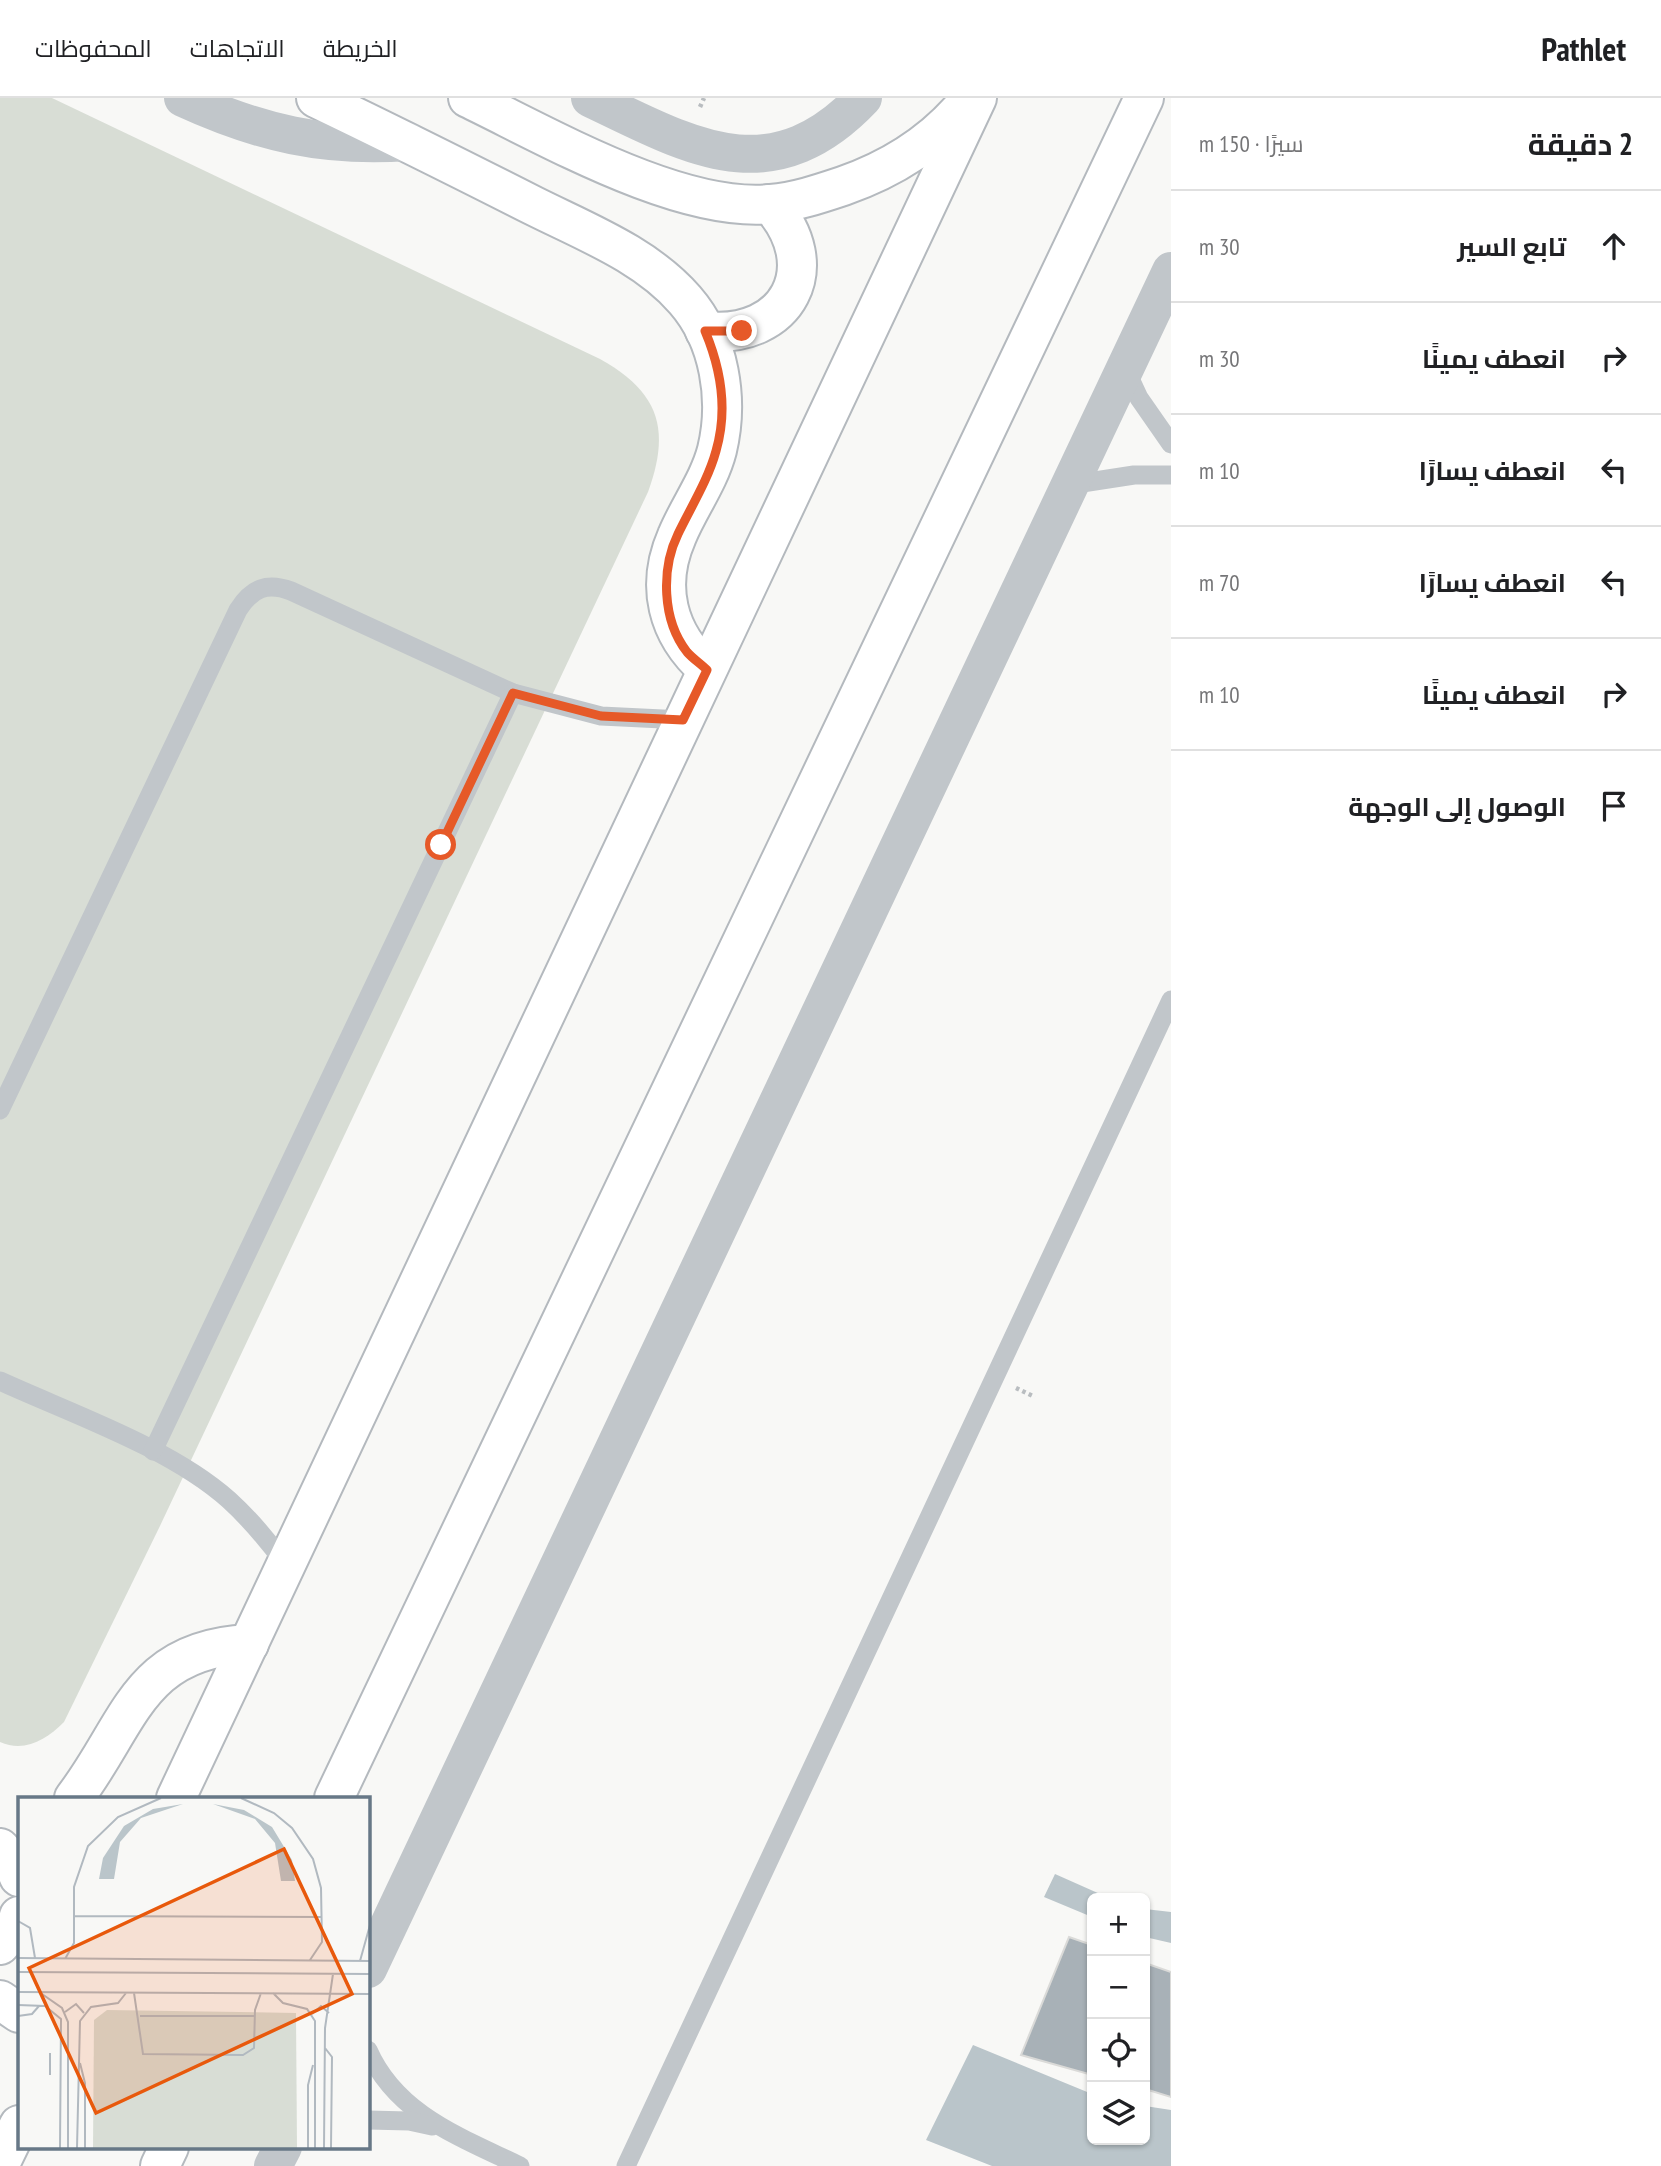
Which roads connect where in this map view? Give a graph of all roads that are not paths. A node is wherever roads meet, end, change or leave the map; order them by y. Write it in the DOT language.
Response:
graph roads {
  1 [pos="183,98"];
  2 [pos="316,98"];
  3 [pos="468,98"];
  4 [pos="590,98"];
  5 [pos="863,98"];
  6 [pos="971,98"];
  7 [pos="977,98"];
  8 [pos="1144,98"];
  9 [pos="499,106"];
  10 [pos="408,142"];
  11 [pos="770,204"];
  12 [pos="1171,271"];
  13 [pos="705,331"];
  14 [pos="1125,368"];
  15 [pos="1171,444"];
  16 [pos="1171,475"];
  17 [pos="1068,486"];
  18 [pos="707,670"];
  19 [pos="513,693"];
  20 [pos="683,720"];
  21 [pos="1171,1000"];
  22 [pos="0,1110"];
  23 [pos="0,1381"];
  24 [pos="153,1451"];
  25 [pos="286,1565"];
  26 [pos="249,1644"];
  27 [pos="75,1797"];
  28 [pos="176,1797"];
  29 [pos="334,1797"];
  30 [pos="18,1833"];
  31 [pos="0,1839"];
  32 [pos="0,1849"];
  33 [pos="18,1875"];
  34 [pos="18,1919"];
  35 [pos="0,1945"];
  36 [pos="369,1967"];
  37 [pos="0,2000"];
  38 [pos="18,2012"];
  39 [pos="369,2052"];
  40 [pos="369,2120"];
  41 [pos="18,2127"];
  42 [pos="440,2127"];
  43 [pos="169,2148"];
  44 [pos="283,2148"];
  45 [pos="0,2164"];
  46 [pos="160,2166"];
  47 [pos="274,2166"];
  48 [pos="520,2166"];
  49 [pos="626,2166"];
  1 -- 10 [label="street"];
  2 -- 10 [label="main road"];
  3 -- 9 [label="main road"];
  4 -- 5 [label="street"];
  6 -- 11 [label="main road"];
  7 -- 18 [label="main road"];
  8 -- 29 [label="main road"];
  9 -- 11 [label="main road"];
  10 -- 13 [label="main road"];
  11 -- 13 [label="main road"];
  12 -- 14 [label="street"];
  13 -- 18 [label="main road"];
  14 -- 15 [label="lane"];
  14 -- 17 [label="street"];
  16 -- 17 [label="lane"];
  17 -- 36 [label="street"];
  18 -- 20 [label="main road"];
  19 -- 20 [label="lane"];
  19 -- 22 [label="lane"];
  19 -- 24 [label="lane"];
  20 -- 25 [label="main road"];
  21 -- 49 [label="lane"];
  23 -- 24 [label="lane"];
  24 -- 25 [label="lane"];
  25 -- 26 [label="main road"];
  26 -- 27 [label="main road"];
  26 -- 28 [label="main road"];
  30 -- 31 [label="main road"];
  32 -- 33 [label="main road"];
  34 -- 35 [label="main road"];
  37 -- 38 [label="main road"];
  39 -- 42 [label="lane"];
  40 -- 42 [label="lane"];
  41 -- 45 [label="main road"];
  42 -- 48 [label="lane"];
  43 -- 46 [label="main road"];
  44 -- 47 [label="street"];
}
